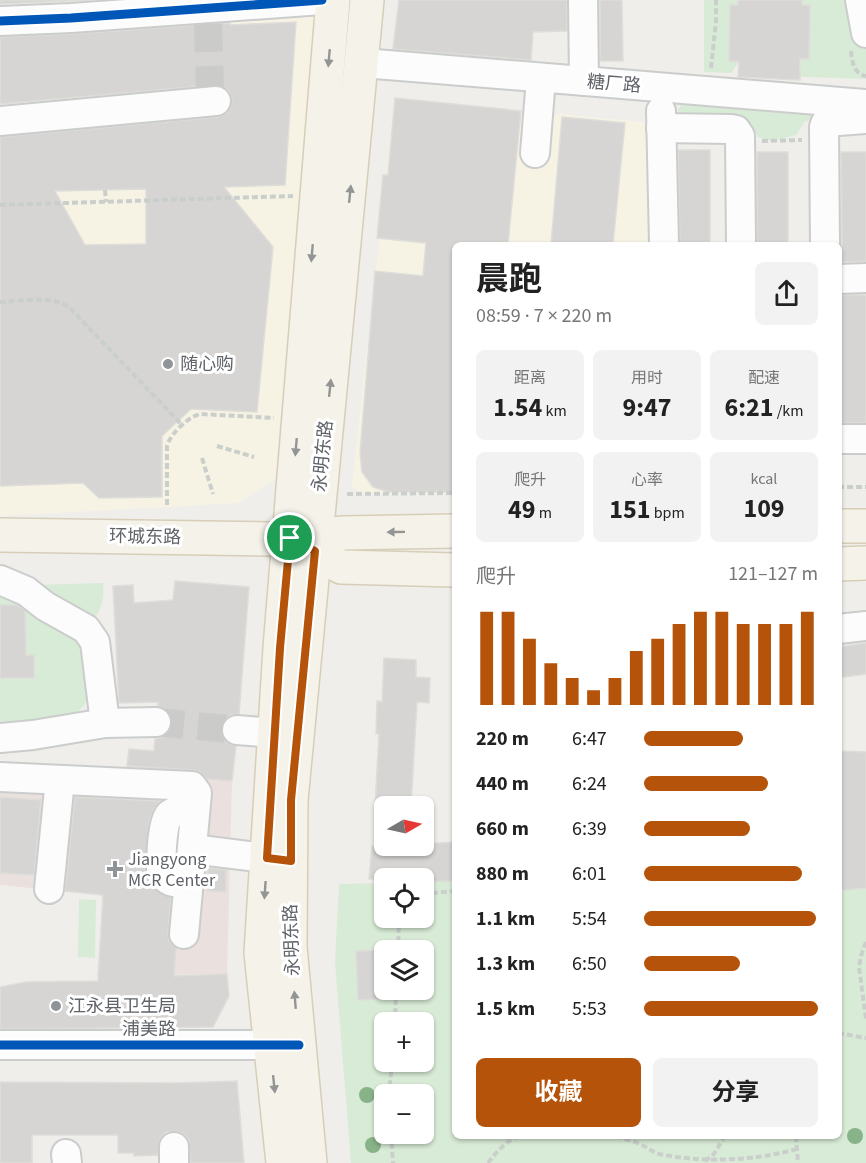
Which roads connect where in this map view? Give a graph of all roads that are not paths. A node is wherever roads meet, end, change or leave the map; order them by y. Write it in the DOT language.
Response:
graph roads {
  1 [pos="322,0"];
  2 [pos="333,0"];
  3 [pos="367,0"];
  4 [pos="583,0"];
  5 [pos="860,0"];
  6 [pos="0,21"];
  7 [pos="866,33"];
  8 [pos="363,63"];
  9 [pos="541,78"];
  10 [pos="584,81"];
  11 [pos="665,82"];
  12 [pos="212,98"];
  13 [pos="866,104"];
  14 [pos="866,119"];
  15 [pos="0,121"];
  16 [pos="661,128"];
  17 [pos="535,153"];
  18 [pos="664,242"];
  19 [pos="741,242"];
  20 [pos="825,242"];
  21 [pos="866,278"];
  22 [pos="842,279"];
  23 [pos="842,439"];
  24 [pos="866,439"];
  25 [pos="842,526"];
  26 [pos="866,526"];
  27 [pos="452,531"];
  28 [pos="0,535"];
  29 [pos="307,542"];
  30 [pos="866,563"];
  31 [pos="842,564"];
  32 [pos="420,569"];
  33 [pos="452,570"];
  34 [pos="452,575"];
  35 [pos="0,580"];
  36 [pos="866,626"];
  37 [pos="842,629"];
  38 [pos="156,722"];
  39 [pos="105,723"];
  40 [pos="237,730"];
  41 [pos="275,733"];
  42 [pos="0,738"];
  43 [pos="0,777"];
  44 [pos="60,780"];
  45 [pos="194,821"];
  46 [pos="279,859"];
  47 [pos="191,860"];
  48 [pos="49,889"];
  49 [pos="184,934"];
  50 [pos="0,1045"];
  51 [pos="285,1045"];
  52 [pos="283,1163"];
  53 [pos="310,1163"];
  1 -- 6 [label="street"];
  2 -- 29 [label="main road, 永明东路, one-way"];
  3 -- 8 [label="main road, 永明东路"];
  4 -- 10 [label="street"];
  5 -- 7 [label="street"];
  8 -- 9 [label="street, 糖厂路"];
  29 -- 8 [label="main road, 永明东路, one-way"];
  9 -- 10 [label="street, 糖厂路"];
  9 -- 17 [label="street"];
  10 -- 11 [label="street, 糖厂路"];
  11 -- 13 [label="street, 糖厂路"];
  11 -- 16 [label="street"];
  12 -- 15 [label="street"];
  14 -- 20 [label="street"];
  16 -- 18 [label="street"];
  16 -- 19 [label="street"];
  21 -- 22 [label="street"];
  23 -- 24 [label="street"];
  25 -- 26 [label="main road"];
  27 -- 29 [label="main road, 环城东路, one-way"];
  28 -- 29 [label="main road, 环城东路"];
  29 -- 32 [label="main road"];
  29 -- 41 [label="main road, 永明东路"];
  29 -- 46 [label="main road, 永明东路"];
  30 -- 31 [label="main road"];
  32 -- 33 [label="main road"];
  32 -- 34 [label="street"];
  35 -- 39 [label="street"];
  36 -- 37 [label="street"];
  38 -- 39 [label="street"];
  39 -- 42 [label="street"];
  40 -- 41 [label="street"];
  41 -- 46 [label="main road, 永明东路"];
  43 -- 44 [label="street"];
  44 -- 45 [label="street"];
  44 -- 48 [label="street"];
  45 -- 47 [label="street"];
  45 -- 47 [label="street"];
  46 -- 47 [label="street"];
  46 -- 51 [label="main road, 永明东路"];
  47 -- 49 [label="street"];
  50 -- 51 [label="street, 浦美路"];
  51 -- 52 [label="main road, 永明东路, one-way"];
  51 -- 53 [label="main road, 永明东路"];
}
